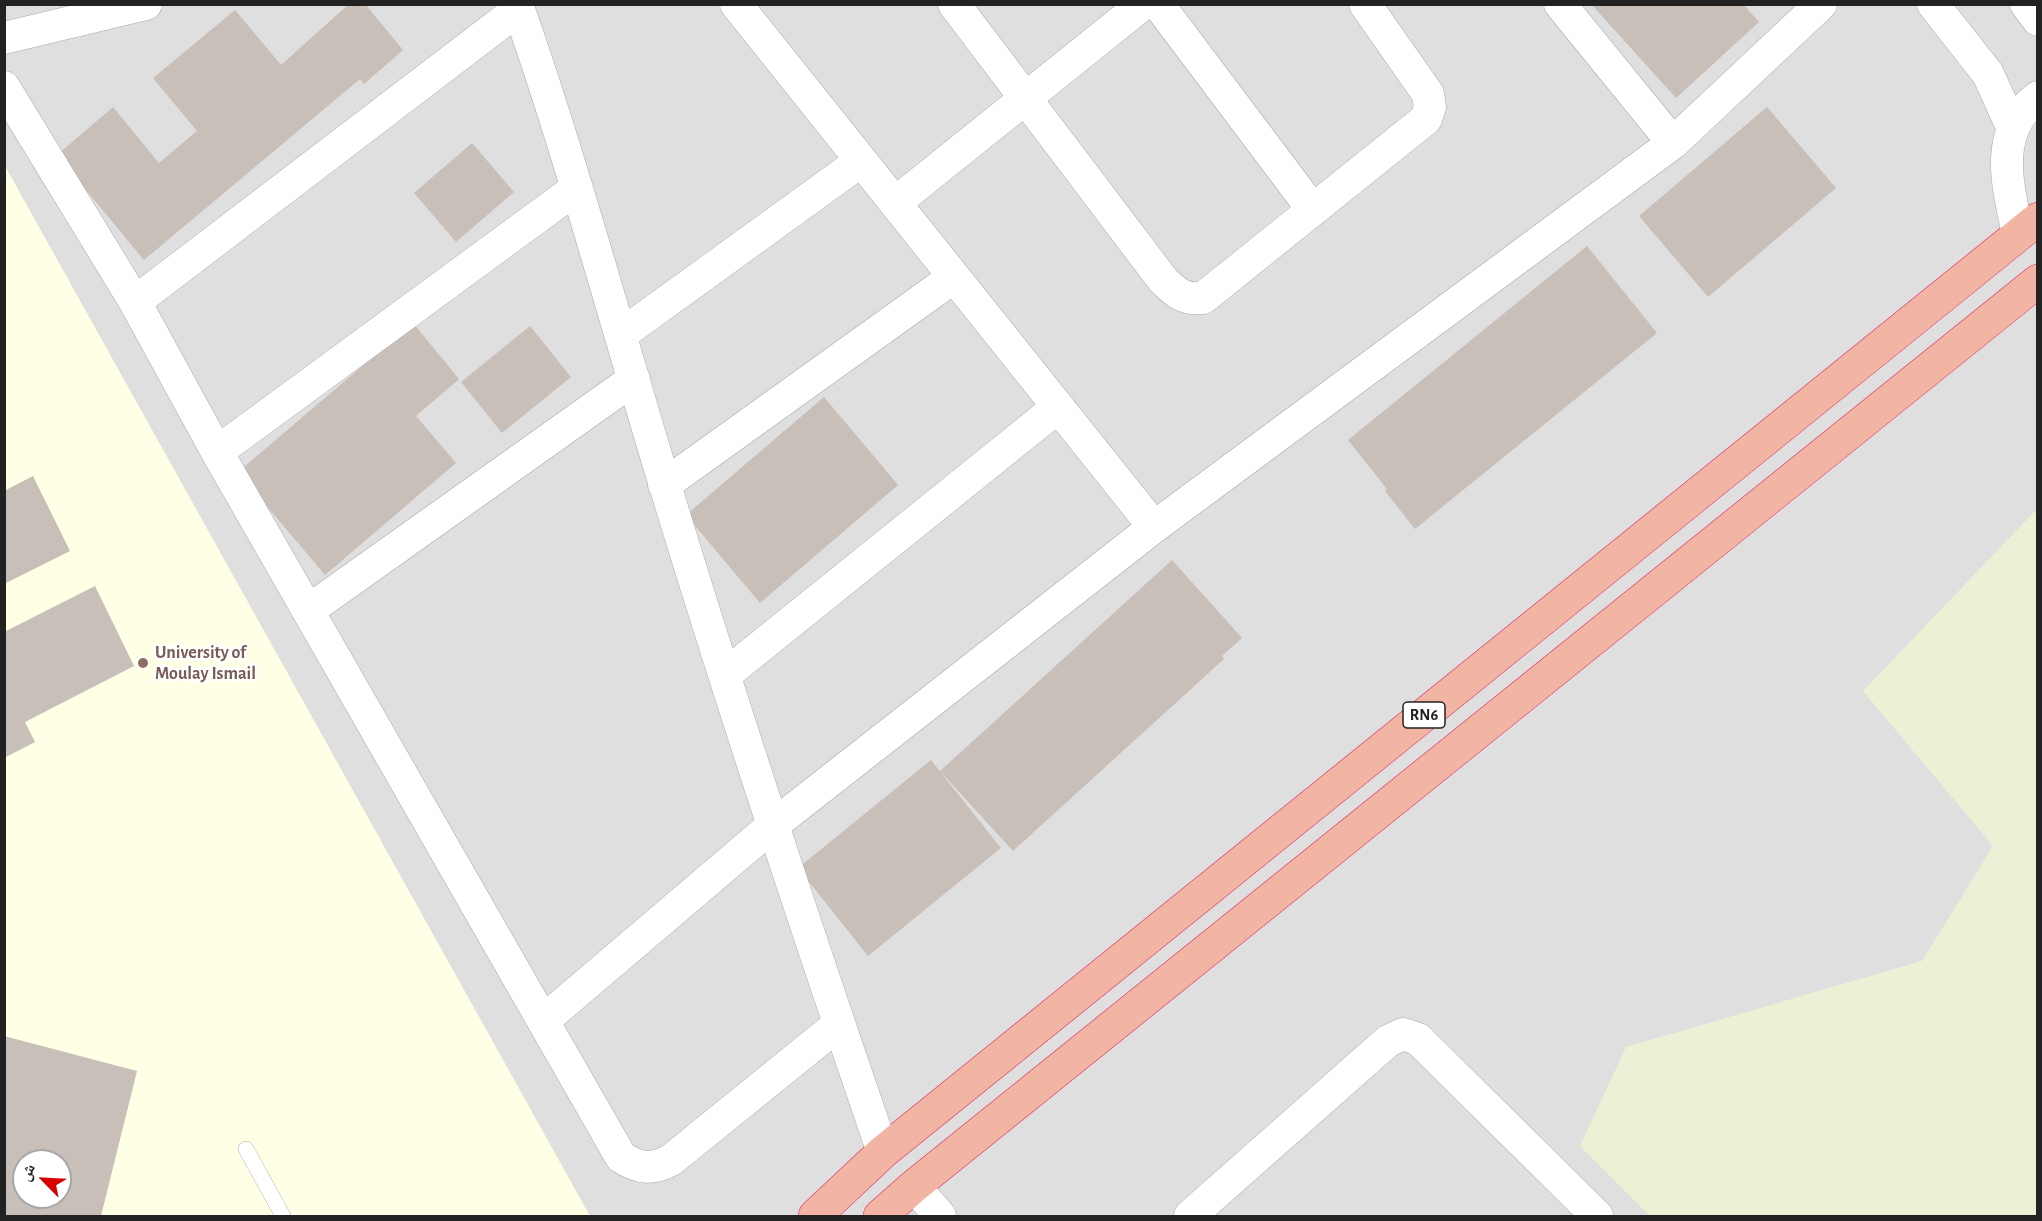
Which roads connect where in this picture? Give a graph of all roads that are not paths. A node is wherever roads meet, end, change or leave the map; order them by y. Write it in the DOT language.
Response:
graph roads {
  1 [pos="146,4"];
  2 [pos="736,4"];
  3 [pos="954,4"];
  4 [pos="1143,4"];
  5 [pos="1158,4"];
  6 [pos="1365,4"];
  7 [pos="1560,4"];
  8 [pos="1933,4"];
  9 [pos="2026,4"];
  10 [pos="1820,5"];
  11 [pos="518,7"];
  12 [pos="2037,20"];
  13 [pos="4,38"];
  14 [pos="4,87"];
  15 [pos="2037,97"];
  16 [pos="1027,98"];
  17 [pos="2012,127"];
  18 [pos="1673,142"];
  19 [pos="861,160"];
  20 [pos="577,188"];
  21 [pos="895,203"];
  22 [pos="1313,210"];
  23 [pos="2028,226"];
  24 [pos="954,278"];
  25 [pos="2037,281"];
  26 [pos="135,302"];
  27 [pos="622,334"];
  28 [pos="634,379"];
  29 [pos="1058,407"];
  30 [pos="217,452"];
  31 [pos="664,484"];
  32 [pos="1154,527"];
  33 [pos="309,610"];
  34 [pos="726,675"];
  35 [pos="772,826"];
  36 [pos="543,1021"];
  37 [pos="839,1024"];
  38 [pos="246,1149"];
  39 [pos="883,1152"];
  40 [pos="914,1186"];
  41 [pos="283,1216"];
  42 [pos="815,1216"];
  43 [pos="880,1216"];
  44 [pos="940,1216"];
  45 [pos="1190,1216"];
  46 [pos="1597,1216"];
  1 -- 13 [label="street"];
  2 -- 19 [label="street"];
  3 -- 16 [label="street"];
  4 -- 16 [label="street"];
  5 -- 22 [label="street"];
  6 -- 22 [label="street"];
  7 -- 18 [label="street"];
  8 -- 17 [label="street"];
  9 -- 12 [label="street"];
  10 -- 18 [label="street"];
  11 -- 20 [label="street"];
  11 -- 26 [label="street"];
  14 -- 26 [label="street"];
  15 -- 17 [label="street"];
  16 -- 21 [label="street"];
  16 -- 22 [label="street"];
  17 -- 23 [label="street"];
  18 -- 32 [label="street"];
  19 -- 21 [label="street"];
  19 -- 27 [label="street"];
  20 -- 27 [label="street"];
  20 -- 30 [label="street"];
  21 -- 24 [label="street"];
  23 -- 39 [label="highway, RN6"];
  24 -- 29 [label="street"];
  24 -- 31 [label="street"];
  25 -- 40 [label="highway, RN6"];
  26 -- 30 [label="street"];
  27 -- 28 [label="street"];
  28 -- 31 [label="street"];
  28 -- 33 [label="street"];
  29 -- 32 [label="street"];
  29 -- 34 [label="street"];
  30 -- 33 [label="street"];
  31 -- 34 [label="street"];
  32 -- 35 [label="street"];
  33 -- 36 [label="street"];
  34 -- 35 [label="street"];
  35 -- 36 [label="street"];
  35 -- 37 [label="street"];
  36 -- 37 [label="street"];
  37 -- 39 [label="street"];
  38 -- 41 [label="lane"];
  39 -- 42 [label="highway, RN6"];
  40 -- 43 [label="highway, RN6"];
  40 -- 44 [label="street"];
  45 -- 46 [label="street"];
}
